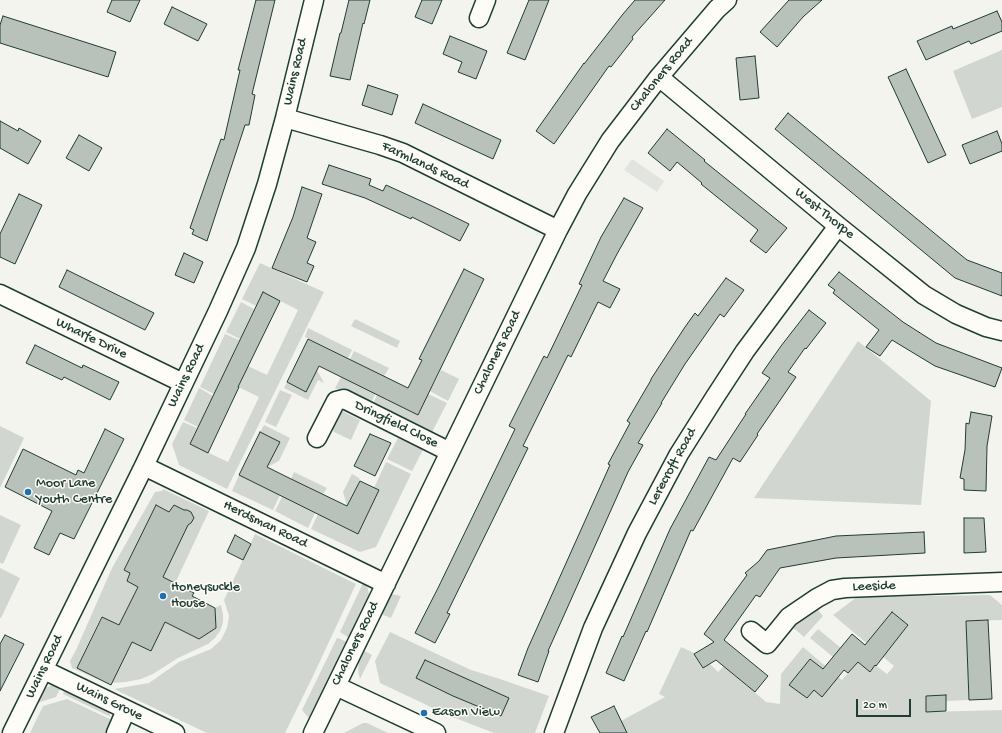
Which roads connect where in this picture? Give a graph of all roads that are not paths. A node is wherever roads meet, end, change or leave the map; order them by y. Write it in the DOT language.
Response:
graph roads {
  1 [pos="314,0"];
  2 [pos="486,0"];
  3 [pos="727,0"];
  4 [pos="479,18"];
  5 [pos="659,77"];
  6 [pos="285,118"];
  7 [pos="838,226"];
  8 [pos="558,230"];
  9 [pos="0,294"];
  10 [pos="1002,331"];
  11 [pos="183,383"];
  12 [pos="317,438"];
  13 [pos="450,452"];
  14 [pos="144,466"];
  15 [pos="1002,582"];
  16 [pos="386,584"];
  17 [pos="751,631"];
  18 [pos="44,670"];
  19 [pos="336,686"];
  20 [pos="126,710"];
  21 [pos="12,733"];
  22 [pos="116,733"];
  23 [pos="175,733"];
  24 [pos="313,733"];
  25 [pos="436,733"];
  26 [pos="554,733"];
  1 -- 6 [label="street, Wains Road"];
  2 -- 4 [label="street"];
  3 -- 5 [label="street, Chaloners Road"];
  5 -- 7 [label="street, West Thorpe"];
  5 -- 8 [label="street, Chaloners Road"];
  6 -- 8 [label="street, Farmlands Road"];
  6 -- 11 [label="street, Wains Road"];
  7 -- 10 [label="street, West Thorpe"];
  7 -- 26 [label="street, Lerecroft Road"];
  8 -- 13 [label="street, Chaloners Road"];
  9 -- 11 [label="street, Wharfe Drive"];
  11 -- 14 [label="street, Wains Road"];
  12 -- 13 [label="street, Dringfield Close"];
  13 -- 16 [label="street, Chaloners Road"];
  14 -- 16 [label="street, Herdsman Road"];
  14 -- 18 [label="street, Wains Road"];
  15 -- 17 [label="street, Leeside"];
  16 -- 19 [label="street, Chaloners Road"];
  18 -- 20 [label="street, Wains Grove"];
  18 -- 21 [label="street, Wains Road"];
  19 -- 24 [label="street, Chaloners Road"];
  19 -- 25 [label="street"];
  20 -- 22 [label="street"];
  20 -- 23 [label="street, Wains Grove"];
}
